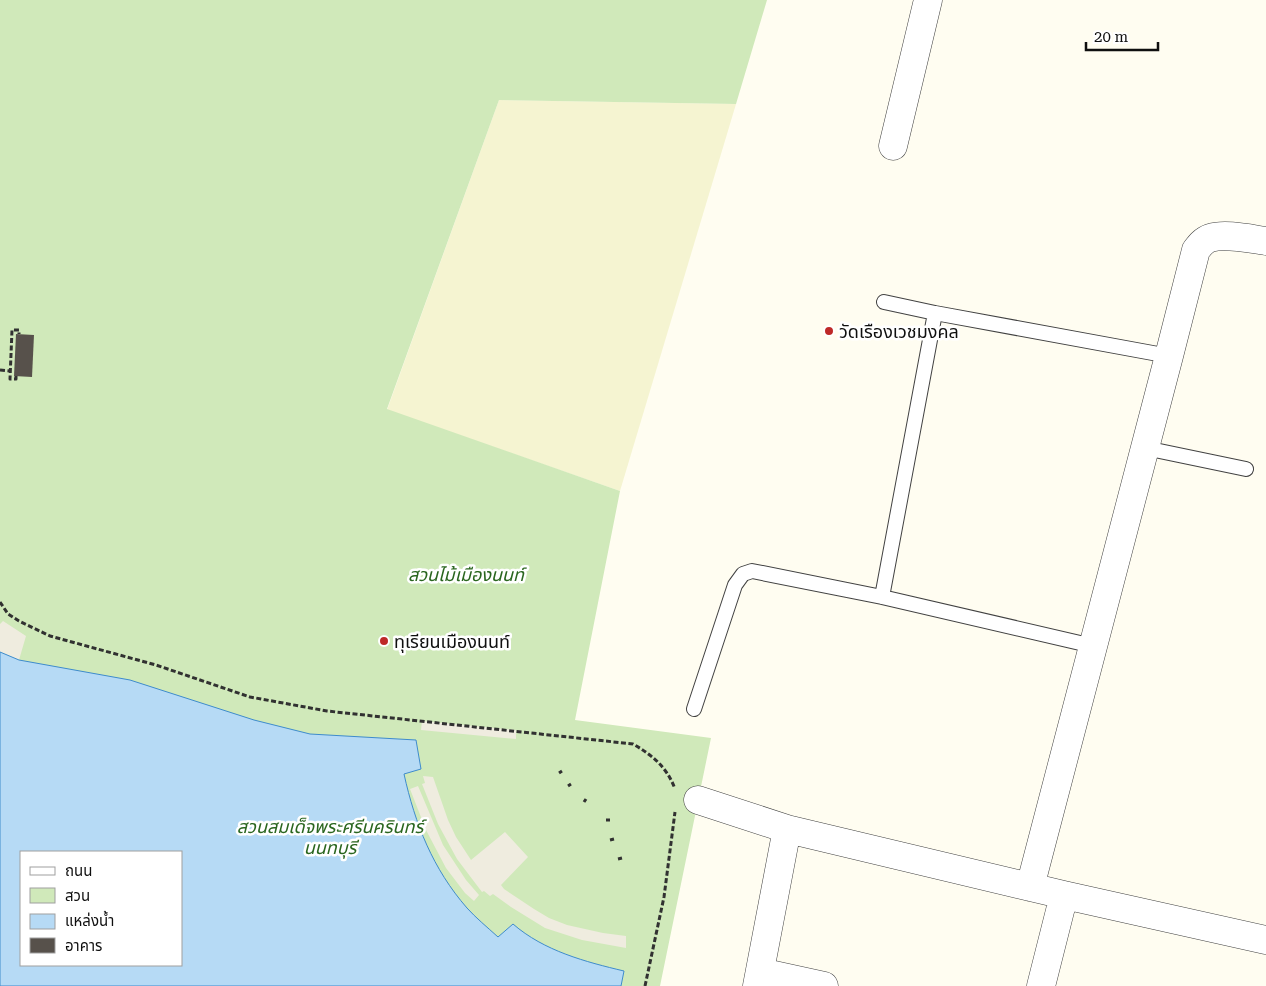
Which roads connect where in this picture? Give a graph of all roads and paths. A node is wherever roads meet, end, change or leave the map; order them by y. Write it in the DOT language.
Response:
graph roads {
  1 [pos="928,0"];
  2 [pos="893,146"];
  3 [pos="1266,240"];
  4 [pos="884,302"];
  5 [pos="935,313"];
  6 [pos="19,334"];
  7 [pos="1169,356"];
  8 [pos="0,370"];
  9 [pos="10,371"];
  10 [pos="16,376"];
  11 [pos="1145,448"];
  12 [pos="1246,469"];
  13 [pos="882,597"];
  14 [pos="0,602"];
  15 [pos="1093,646"];
  16 [pos="694,709"];
  17 [pos="684,800"];
  18 [pos="787,829"];
  19 [pos="1030,887"];
  20 [pos="1064,895"];
  21 [pos="1266,940"];
  22 [pos="758,979"];
  23 [pos="645,986"];
  24 [pos="824,986"];
  25 [pos="1041,986"];
  1 -- 2 [label="street"];
  3 -- 7 [label="street"];
  4 -- 5 [label="lane"];
  5 -- 7 [label="lane"];
  5 -- 13 [label="lane"];
  6 -- 9 [label="path"];
  7 -- 11 [label="street"];
  8 -- 9 [label="path"];
  9 -- 10 [label="path"];
  11 -- 12 [label="lane"];
  11 -- 15 [label="street"];
  13 -- 15 [label="lane"];
  13 -- 16 [label="lane"];
  14 -- 17 [label="path"];
  15 -- 19 [label="street"];
  17 -- 18 [label="street"];
  17 -- 23 [label="path"];
  18 -- 19 [label="street"];
  18 -- 22 [label="street"];
  19 -- 20 [label="street"];
  20 -- 21 [label="street"];
  20 -- 25 [label="street"];
  22 -- 24 [label="street"];
}
